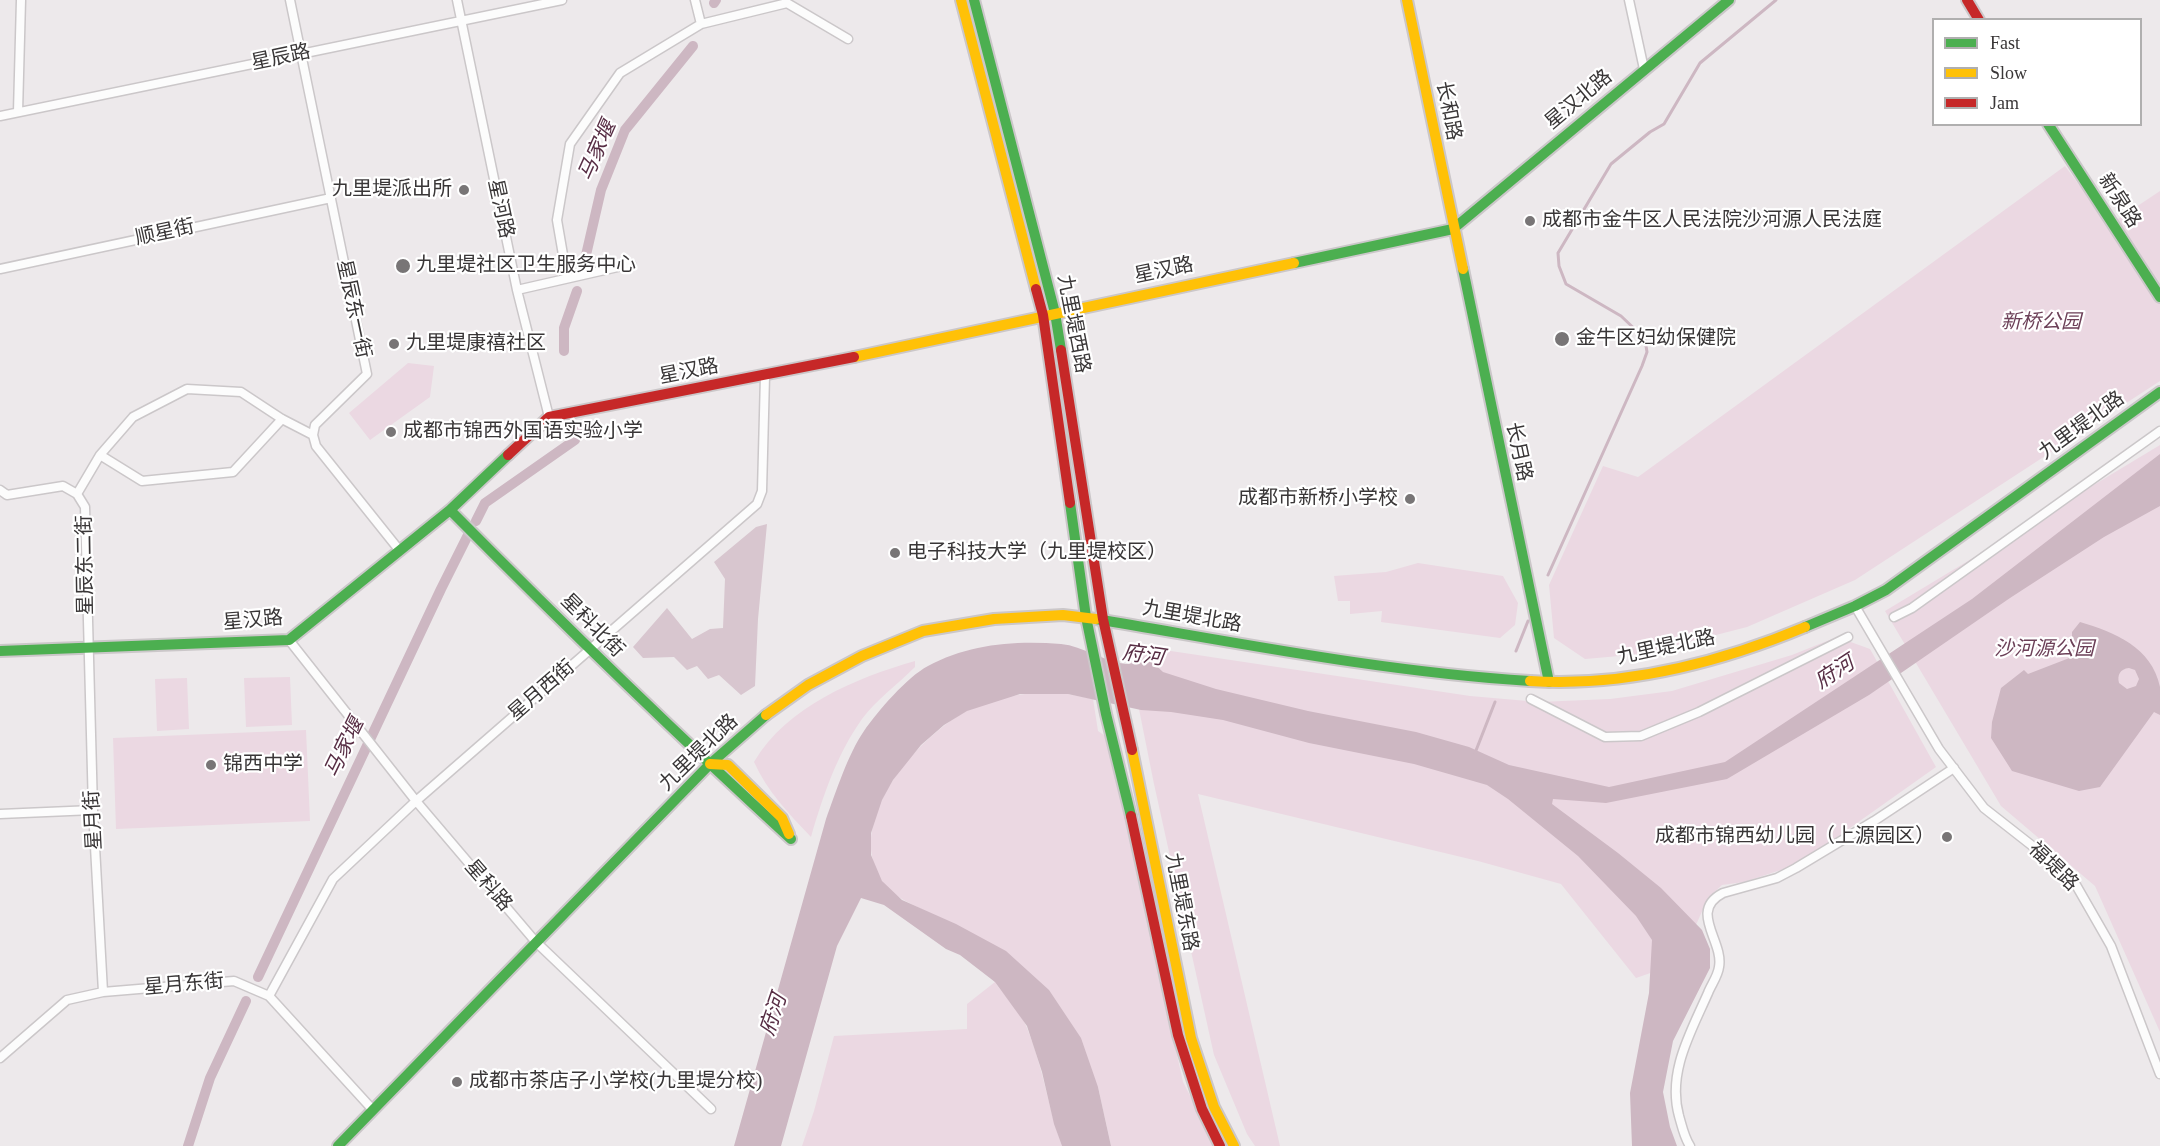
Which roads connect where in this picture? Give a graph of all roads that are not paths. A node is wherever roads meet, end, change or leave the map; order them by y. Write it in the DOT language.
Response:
graph roads {
  1 [pos="21,0"];
  2 [pos="290,0"];
  3 [pos="457,0"];
  4 [pos="562,0"];
  5 [pos="695,0"];
  6 [pos="961,0"];
  7 [pos="974,0"];
  8 [pos="1407,0"];
  9 [pos="1629,0"];
  10 [pos="1729,0"];
  11 [pos="1966,0"];
  12 [pos="1978,18"];
  13 [pos="461,20"];
  14 [pos="701,24"];
  15 [pos="848,39"];
  16 [pos="302,54"];
  17 [pos="1644,69"];
  18 [pos="18,112"];
  19 [pos="0,116"];
  20 [pos="2049,126"];
  21 [pos="331,198"];
  22 [pos="1453,229"];
  23 [pos="632,264"];
  24 [pos="0,269"];
  25 [pos="567,278"];
  26 [pos="517,290"];
  27 [pos="2160,297"];
  28 [pos="1055,313"];
  29 [pos="1043,315"];
  30 [pos="765,376"];
  31 [pos="2160,392"];
  32 [pos="549,417"];
  33 [pos="282,419"];
  34 [pos="2160,431"];
  35 [pos="312,435"];
  36 [pos="100,455"];
  37 [pos="0,490"];
  38 [pos="77,494"];
  39 [pos="450,510"];
  40 [pos="400,551"];
  41 [pos="1855,606"];
  42 [pos="1086,617"];
  43 [pos="1894,617"];
  44 [pos="1103,619"];
  45 [pos="1848,637"];
  46 [pos="289,640"];
  47 [pos="87,647"];
  48 [pos="589,650"];
  49 [pos="0,651"];
  50 [pos="1113,659"];
  51 [pos="1548,682"];
  52 [pos="1531,699"];
  53 [pos="710,764"];
  54 [pos="1953,768"];
  55 [pos="416,801"];
  56 [pos="93,810"];
  57 [pos="0,814"];
  58 [pos="535,941"];
  59 [pos="103,992"];
  60 [pos="269,996"];
  61 [pos="0,1058"];
  62 [pos="2160,1074"];
  63 [pos="711,1109"];
  64 [pos="373,1110"];
  65 [pos="338,1146"];
  66 [pos="1220,1146"];
  67 [pos="1234,1146"];
  68 [pos="1690,1146"];
  1 -- 18 [label="street"];
  2 -- 16 [label="street, 星辰东一街"];
  3 -- 13 [label="street, 星河路"];
  4 -- 13 [label="street, 星辰路"];
  5 -- 14 [label="street"];
  6 -- 29 [label="street"];
  7 -- 28 [label="street, 九里堤西路"];
  8 -- 22 [label="street, 长和路"];
  9 -- 17 [label="street"];
  10 -- 17 [label="street, 星汉北路"];
  11 -- 12 [label="street"];
  13 -- 16 [label="street, 星辰路"];
  13 -- 26 [label="street, 星河路"];
  14 -- 15 [label="street"];
  14 -- 25 [label="street"];
  16 -- 18 [label="street, 星辰路"];
  16 -- 21 [label="street, 星辰东一街"];
  17 -- 22 [label="street, 星汉北路"];
  18 -- 19 [label="street, 星辰路"];
  20 -- 27 [label="street, 新泉路"];
  21 -- 24 [label="street, 顺星街"];
  21 -- 35 [label="street, 星辰东一街"];
  22 -- 28 [label="street, 星汉路"];
  22 -- 51 [label="street, 长月路"];
  23 -- 25 [label="street"];
  25 -- 26 [label="street"];
  26 -- 32 [label="street, 星河路"];
  28 -- 29 [label="street, 星汉路"];
  28 -- 44 [label="street, 九里堤西路"];
  29 -- 30 [label="street, 星汉路"];
  29 -- 42 [label="street"];
  30 -- 32 [label="street, 星汉路"];
  30 -- 48 [label="street, 星月西街"];
  31 -- 41 [label="street, 九里堤北路"];
  32 -- 39 [label="street, 星汉路"];
  33 -- 35 [label="street"];
  33 -- 36 [label="street"];
  33 -- 36 [label="street"];
  34 -- 43 [label="street"];
  35 -- 40 [label="street"];
  36 -- 38 [label="street"];
  37 -- 38 [label="street, 星辰东二街"];
  38 -- 47 [label="street, 星辰东二街"];
  39 -- 40 [label="street, 星汉路"];
  39 -- 48 [label="street, 星科北街"];
  40 -- 46 [label="street, 星汉路"];
  41 -- 51 [label="street, 九里堤北路"];
  41 -- 54 [label="street, 福堤路"];
  42 -- 44 [label="street, 九里堤北路"];
  42 -- 53 [label="street, 九里堤北路"];
  42 -- 66 [label="street"];
  44 -- 50 [label="street, 九里堤西路"];
  44 -- 51 [label="street, 九里堤北路"];
  45 -- 52 [label="street"];
  46 -- 47 [label="street, 星汉路"];
  46 -- 55 [label="street, 星科路"];
  47 -- 49 [label="street, 星汉路"];
  47 -- 56 [label="street, 星月街"];
  48 -- 53 [label="street, 星科北街"];
  48 -- 55 [label="street, 星月西街"];
  50 -- 67 [label="street, 九里堤东路"];
  53 -- 53 [label="street, 星科北街"];
  53 -- 58 [label="street, 九里堤北路"];
  54 -- 62 [label="street, 福堤路"];
  54 -- 68 [label="street"];
  55 -- 58 [label="street, 星科路"];
  55 -- 60 [label="street, 星月西街"];
  56 -- 57 [label="street"];
  56 -- 59 [label="street, 星月街"];
  58 -- 63 [label="street, 星科路"];
  58 -- 64 [label="street, 九里堤北路"];
  59 -- 60 [label="street, 星月东街"];
  59 -- 61 [label="street, 星月东街"];
  60 -- 64 [label="street, 星月东街"];
  64 -- 65 [label="street, 九里堤北路"];
}
